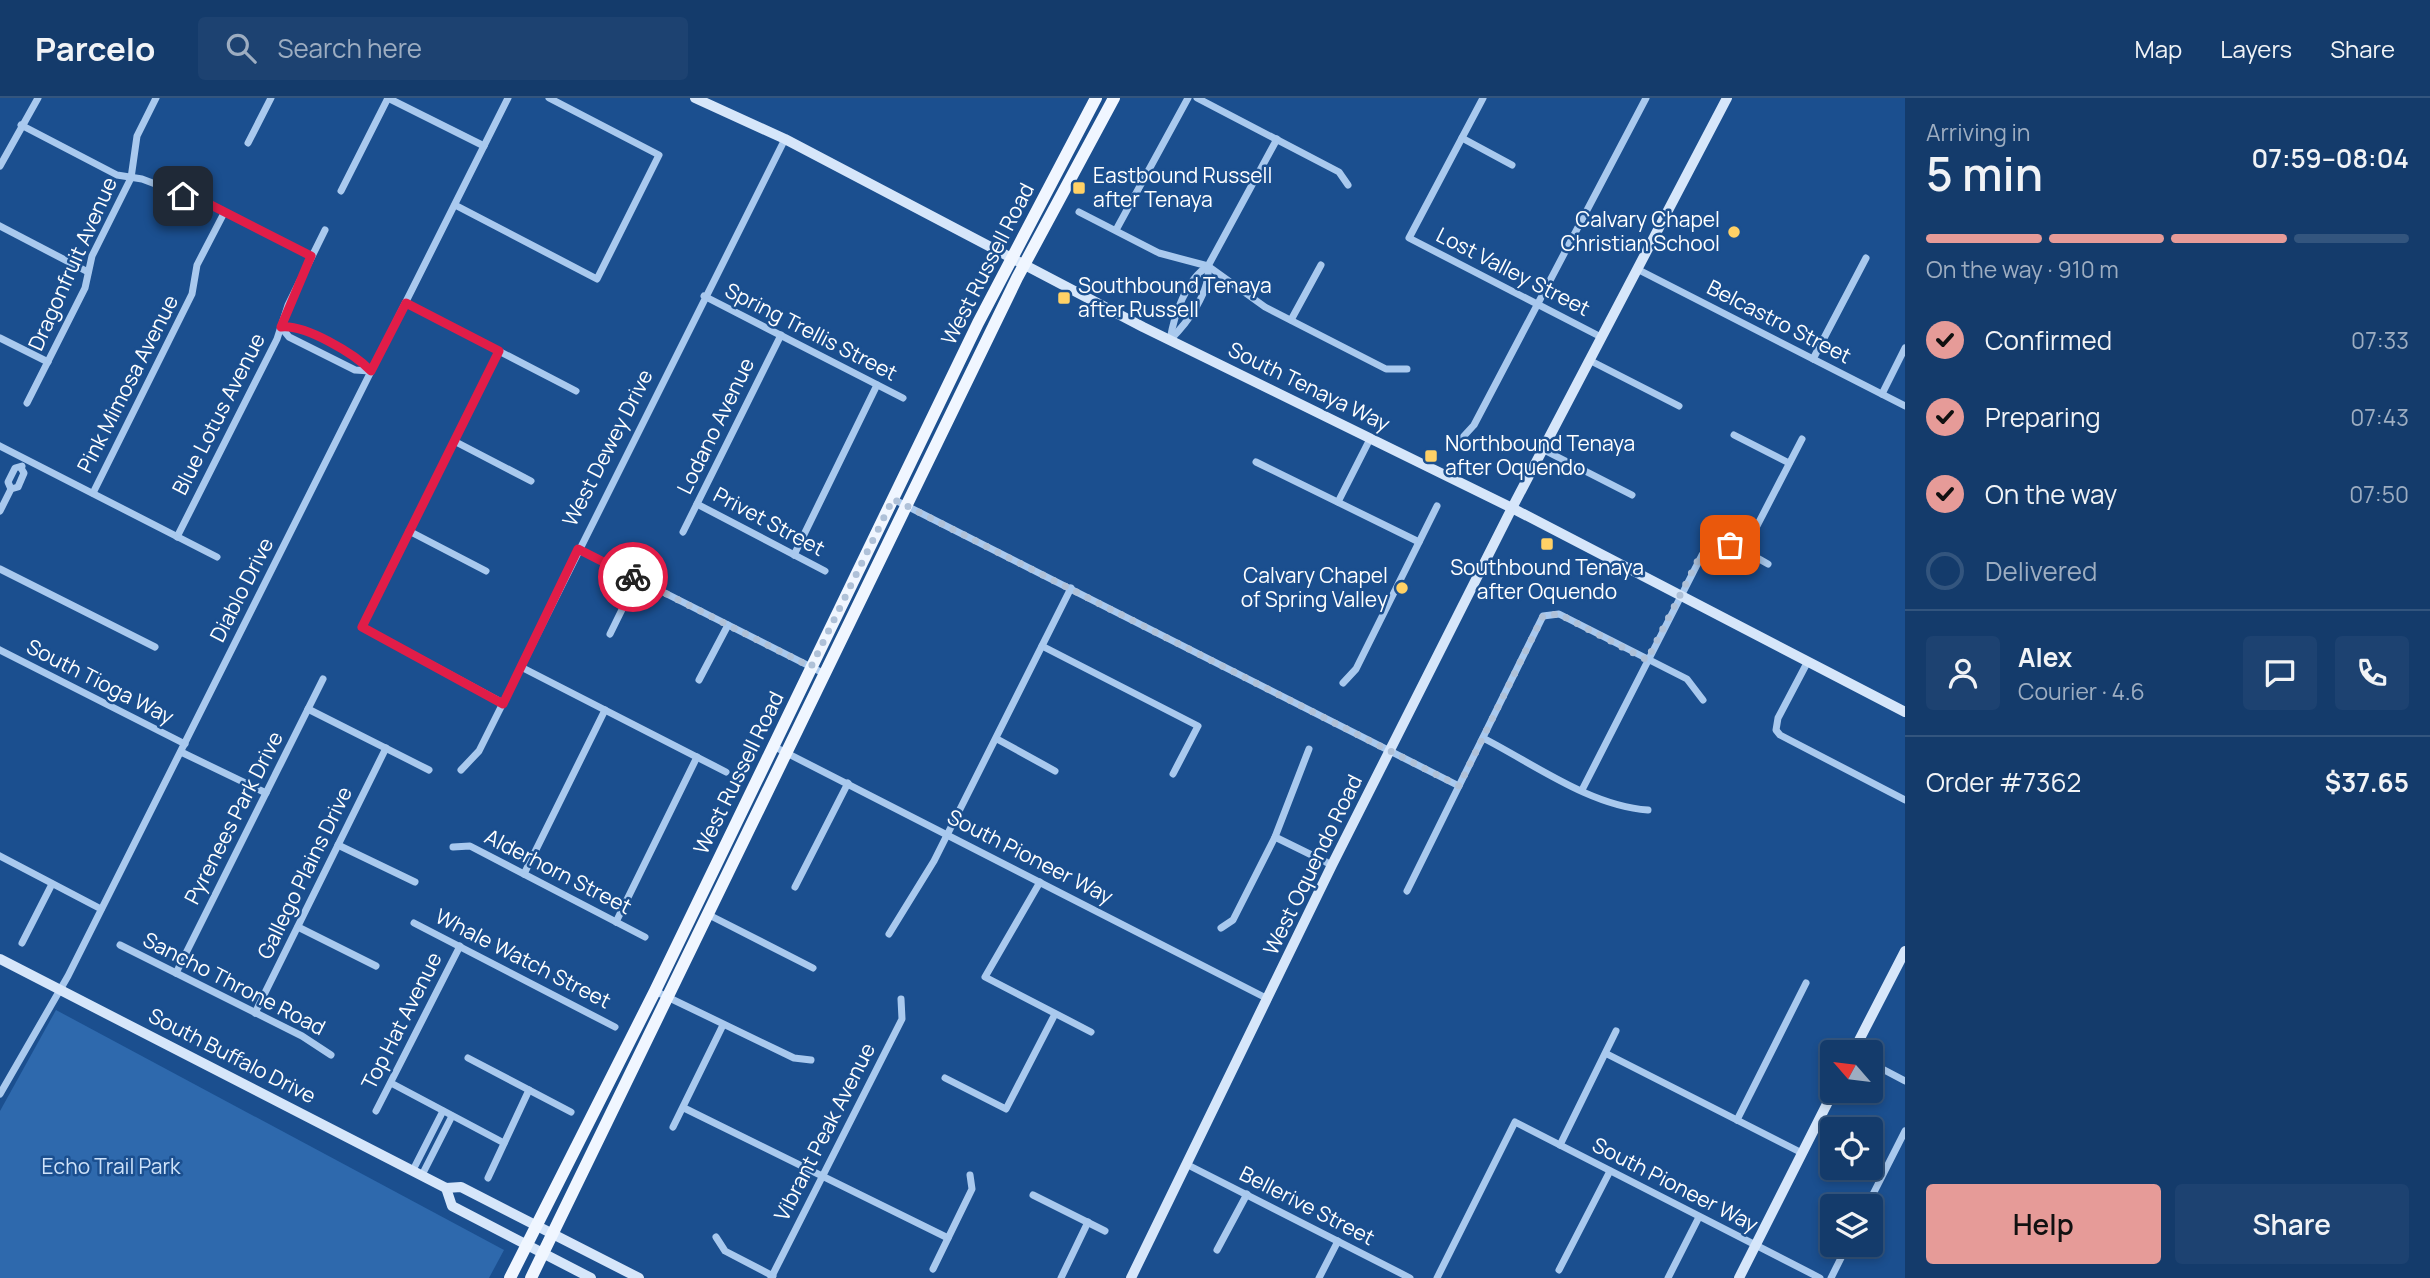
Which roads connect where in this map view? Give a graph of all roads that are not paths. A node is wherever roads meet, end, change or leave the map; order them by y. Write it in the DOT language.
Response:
graph roads {
  1 [pos="38,98"];
  2 [pos="156,98"];
  3 [pos="271,98"];
  4 [pos="388,98"];
  5 [pos="508,98"];
  6 [pos="549,98"];
  7 [pos="695,98"];
  8 [pos="1096,98"];
  9 [pos="1114,98"];
  10 [pos="1188,98"];
  11 [pos="1197,98"];
  12 [pos="1483,98"];
  13 [pos="1646,98"];
  14 [pos="1727,98"];
  15 [pos="21,125"];
  16 [pos="1462,138"];
  17 [pos="785,139"];
  18 [pos="1277,139"];
  19 [pos="248,143"];
  20 [pos="484,146"];
  21 [pos="1512,165"];
  22 [pos="0,166"];
  23 [pos="131,178"];
  24 [pos="1348,185"];
  25 [pos="341,191"];
  26 [pos="455,205"];
  27 [pos="224,212"];
  28 [pos="1079,212"];
  29 [pos="0,226"];
  30 [pos="325,230"];
  31 [pos="1116,230"];
  32 [pos="311,256"];
  33 [pos="1012,256"];
  34 [pos="1866,258"];
  35 [pos="1024,263"];
  36 [pos="1321,265"];
  37 [pos="1208,266"];
  38 [pos="1637,269"];
  39 [pos="88,272"];
  40 [pos="704,296"];
  41 [pos="406,303"];
  42 [pos="1537,304"];
  43 [pos="1291,320"];
  44 [pos="281,327"];
  45 [pos="781,335"];
  46 [pos="1601,337"];
  47 [pos="0,338"];
  48 [pos="1170,340"];
  49 [pos="1905,348"];
  50 [pos="499,351"];
  51 [pos="1813,359"];
  52 [pos="1589,360"];
  53 [pos="48,362"];
  54 [pos="1406,369"];
  55 [pos="371,371"];
  56 [pos="877,385"];
  57 [pos="576,391"];
  58 [pos="1882,394"];
  59 [pos="903,398"];
  60 [pos="27,403"];
  61 [pos="1679,406"];
  62 [pos="1905,406"];
  63 [pos="1734,435"];
  64 [pos="1463,437"];
  65 [pos="1370,439"];
  66 [pos="1802,439"];
  67 [pos="454,441"];
  68 [pos="0,446"];
  69 [pos="1542,449"];
  70 [pos="26,459"];
  71 [pos="1255,463"];
  72 [pos="1789,463"];
  73 [pos="531,481"];
  74 [pos="93,493"];
  75 [pos="1632,495"];
  76 [pos="893,499"];
  77 [pos="1338,502"];
  78 [pos="697,504"];
  79 [pos="908,506"];
  80 [pos="1437,506"];
  81 [pos="1512,508"];
  82 [pos="0,511"];
  83 [pos="409,531"];
  84 [pos="682,533"];
  85 [pos="177,537"];
  86 [pos="1419,542"];
  87 [pos="578,549"];
  88 [pos="1744,551"];
  89 [pos="794,555"];
  90 [pos="217,556"];
  91 [pos="1768,564"];
  92 [pos="0,569"];
  93 [pos="486,571"];
  94 [pos="825,571"];
  95 [pos="638,579"];
  96 [pos="1071,588"];
  97 [pos="1679,595"];
  98 [pos="728,625"];
  99 [pos="610,634"];
  100 [pos="1042,646"];
  101 [pos="155,647"];
  102 [pos="0,650"];
  103 [pos="1647,660"];
  104 [pos="1807,663"];
  105 [pos="521,667"];
  106 [pos="811,667"];
  107 [pos="825,674"];
  108 [pos="323,679"];
  109 [pos="699,680"];
  110 [pos="1343,683"];
  111 [pos="1703,700"];
  112 [pos="503,704"];
  113 [pos="308,709"];
  114 [pos="605,709"];
  115 [pos="1905,712"];
  116 [pos="1483,738"];
  117 [pos="997,739"];
  118 [pos="773,746"];
  119 [pos="183,748"];
  120 [pos="386,748"];
  121 [pos="1309,749"];
  122 [pos="1391,752"];
  123 [pos="787,753"];
  124 [pos="697,757"];
  125 [pos="429,770"];
  126 [pos="461,771"];
  127 [pos="1055,771"];
  128 [pos="726,772"];
  129 [pos="1173,774"];
  130 [pos="848,783"];
  131 [pos="1459,786"];
  132 [pos="1582,790"];
  133 [pos="266,793"];
  134 [pos="1905,800"];
  135 [pos="1648,810"];
  136 [pos="948,834"];
  137 [pos="1275,837"];
  138 [pos="338,845"];
  139 [pos="453,847"];
  140 [pos="0,856"];
  141 [pos="1332,866"];
  142 [pos="524,874"];
  143 [pos="1040,881"];
  144 [pos="415,883"];
  145 [pos="52,884"];
  146 [pos="795,887"];
  147 [pos="1407,891"];
  148 [pos="102,909"];
  149 [pos="709,915"];
  150 [pos="616,922"];
  151 [pos="415,923"];
  152 [pos="298,927"];
  153 [pos="1221,928"];
  154 [pos="889,934"];
  155 [pos="645,937"];
  156 [pos="22,943"];
  157 [pos="120,945"];
  158 [pos="460,946"];
  159 [pos="1905,951"];
  160 [pos="0,959"];
  161 [pos="376,966"];
  162 [pos="813,968"];
  163 [pos="176,973"];
  164 [pos="1806,983"];
  165 [pos="59,990"];
  166 [pos="655,991"];
  167 [pos="669,998"];
  168 [pos="901,999"];
  169 [pos="1269,1000"];
  170 [pos="255,1013"];
  171 [pos="1055,1014"];
  172 [pos="723,1025"];
  173 [pos="615,1027"];
  174 [pos="1616,1031"];
  175 [pos="1091,1032"];
  176 [pos="1859,1040"];
  177 [pos="1607,1054"];
  178 [pos="331,1055"];
  179 [pos="468,1058"];
  180 [pos="811,1060"];
  181 [pos="1883,1069"];
  182 [pos="945,1078"];
  183 [pos="1905,1081"];
  184 [pos="391,1083"];
  185 [pos="529,1090"];
  186 [pos="0,1094"];
  187 [pos="1827,1103"];
  188 [pos="684,1108"];
  189 [pos="376,1111"];
  190 [pos="443,1111"];
  191 [pos="571,1112"];
  192 [pos="452,1116"];
  193 [pos="1737,1120"];
  194 [pos="674,1127"];
  195 [pos="1905,1131"];
  196 [pos="504,1143"];
  197 [pos="1560,1145"];
  198 [pos="1802,1153"];
  199 [pos="1188,1165"];
  200 [pos="1609,1171"];
  201 [pos="418,1173"];
  202 [pos="970,1175"];
  203 [pos="823,1176"];
  204 [pos="488,1178"];
  205 [pos="446,1188"];
  206 [pos="1247,1194"];
  207 [pos="1873,1194"];
  208 [pos="1033,1195"];
  209 [pos="1699,1216"];
  210 [pos="1088,1222"];
  211 [pos="538,1226"];
  212 [pos="1105,1231"];
  213 [pos="554,1235"];
  214 [pos="716,1237"];
  215 [pos="948,1238"];
  216 [pos="1338,1241"];
  217 [pos="528,1245"];
  218 [pos="1755,1245"];
  219 [pos="1217,1250"];
  220 [pos="545,1254"];
  221 [pos="1842,1257"];
  222 [pos="933,1269"];
  223 [pos="1559,1270"];
  224 [pos="772,1277"];
  225 [pos="510,1278"];
  226 [pos="531,1278"];
  227 [pos="591,1278"];
  228 [pos="639,1278"];
  229 [pos="1061,1278"];
  230 [pos="1131,1278"];
  231 [pos="1319,1278"];
  232 [pos="1410,1278"];
  233 [pos="1437,1278"];
  234 [pos="1668,1278"];
  235 [pos="1739,1278"];
  236 [pos="1820,1278"];
  237 [pos="1831,1278"];
  1 -- 15 [label="street"];
  2 -- 23 [label="street, Dragonfruit Avenue"];
  3 -- 19 [label="street"];
  4 -- 20 [label="street"];
  4 -- 25 [label="street"];
  5 -- 20 [label="street, Diablo Drive"];
  6 -- 26 [label="street"];
  7 -- 17 [label="street, South Tenaya Way"];
  8 -- 33 [label="main road, West Russell Road"];
  9 -- 35 [label="main road, West Russell Road"];
  10 -- 31 [label="street"];
  11 -- 18 [label="street"];
  12 -- 16 [label="street"];
  13 -- 42 [label="street"];
  14 -- 38 [label="street, West Oquendo Road"];
  15 -- 22 [label="street"];
  15 -- 23 [label="street"];
  16 -- 21 [label="street"];
  16 -- 42 [label="street, Lost Valley Street"];
  17 -- 33 [label="street, South Tenaya Way"];
  17 -- 40 [label="street, West Dewey Drive"];
  18 -- 24 [label="street"];
  18 -- 37 [label="street"];
  20 -- 26 [label="street, Diablo Drive"];
  23 -- 27 [label="street"];
  23 -- 39 [label="street, Dragonfruit Avenue"];
  26 -- 41 [label="street, Diablo Drive"];
  27 -- 32 [label="street"];
  27 -- 74 [label="street, Pink Mimosa Avenue"];
  28 -- 31 [label="street"];
  29 -- 39 [label="street"];
  30 -- 32 [label="street, Blue Lotus Avenue"];
  31 -- 37 [label="street"];
  32 -- 44 [label="street, Blue Lotus Avenue"];
  33 -- 35 [label="street, South Tenaya Way"];
  33 -- 76 [label="main road, West Russell Road"];
  34 -- 51 [label="street"];
  35 -- 48 [label="street, South Tenaya Way"];
  35 -- 79 [label="main road, West Russell Road"];
  36 -- 43 [label="street"];
  37 -- 43 [label="street"];
  37 -- 48 [label="street"];
  37 -- 48 [label="street"];
  38 -- 46 [label="street, West Oquendo Road"];
  38 -- 51 [label="street, Belcastro Street"];
  39 -- 53 [label="street, Dragonfruit Avenue"];
  40 -- 45 [label="street, Spring Trellis Street"];
  40 -- 87 [label="street, West Dewey Drive"];
  41 -- 50 [label="street"];
  41 -- 55 [label="street, Diablo Drive"];
  42 -- 46 [label="street, Lost Valley Street"];
  42 -- 64 [label="street"];
  43 -- 54 [label="street"];
  44 -- 55 [label="street"];
  44 -- 55 [label="street"];
  44 -- 85 [label="street, Blue Lotus Avenue"];
  45 -- 56 [label="street, Spring Trellis Street"];
  45 -- 78 [label="street, Lodano Avenue"];
  46 -- 52 [label="street, West Oquendo Road"];
  47 -- 53 [label="street"];
  48 -- 65 [label="street, South Tenaya Way"];
  49 -- 58 [label="street"];
  50 -- 57 [label="street"];
  50 -- 67 [label="street"];
  51 -- 58 [label="street, Belcastro Street"];
  52 -- 61 [label="street"];
  52 -- 69 [label="street, West Oquendo Road"];
  53 -- 60 [label="street, Dragonfruit Avenue"];
  55 -- 119 [label="street, Diablo Drive"];
  56 -- 59 [label="street, Spring Trellis Street"];
  56 -- 89 [label="street"];
  58 -- 62 [label="street, Belcastro Street"];
  63 -- 72 [label="street"];
  65 -- 77 [label="street"];
  65 -- 81 [label="street, South Tenaya Way"];
  66 -- 72 [label="street"];
  67 -- 73 [label="street"];
  67 -- 83 [label="street"];
  68 -- 70 [label="street"];
  69 -- 75 [label="street"];
  69 -- 81 [label="street, West Oquendo Road"];
  70 -- 74 [label="street"];
  70 -- 82 [label="street"];
  71 -- 77 [label="street"];
  72 -- 88 [label="street"];
  74 -- 85 [label="street"];
  76 -- 79 [label="street"];
  76 -- 106 [label="main road, West Russell Road"];
  77 -- 86 [label="street"];
  78 -- 84 [label="street, Lodano Avenue"];
  78 -- 89 [label="street, Privet Street"];
  79 -- 96 [label="street"];
  79 -- 107 [label="main road, West Russell Road"];
  80 -- 86 [label="street"];
  81 -- 97 [label="street, South Tenaya Way"];
  81 -- 122 [label="street, West Oquendo Road"];
  83 -- 93 [label="street"];
  83 -- 112 [label="street"];
  85 -- 90 [label="street"];
  86 -- 110 [label="street"];
  87 -- 95 [label="street"];
  87 -- 105 [label="street, West Dewey Drive"];
  88 -- 91 [label="street"];
  88 -- 97 [label="street"];
  89 -- 94 [label="street, Privet Street"];
  92 -- 101 [label="street"];
  95 -- 98 [label="street"];
  95 -- 99 [label="street"];
  96 -- 100 [label="street"];
  96 -- 122 [label="street"];
  97 -- 103 [label="street"];
  97 -- 104 [label="street, South Tenaya Way"];
  98 -- 106 [label="street"];
  98 -- 109 [label="street"];
  100 -- 117 [label="street"];
  100 -- 129 [label="street"];
  102 -- 119 [label="street, South Tioga Way"];
  103 -- 111 [label="street"];
  103 -- 116 [label="street"];
  103 -- 132 [label="street"];
  104 -- 115 [label="street, South Tenaya Way"];
  104 -- 134 [label="street"];
  105 -- 112 [label="street, West Dewey Drive"];
  105 -- 114 [label="street"];
  106 -- 107 [label="street"];
  106 -- 118 [label="main road, West Russell Road"];
  107 -- 123 [label="main road, West Russell Road"];
  108 -- 113 [label="street, Pyrenees Park Drive"];
  112 -- 126 [label="street, West Dewey Drive"];
  113 -- 120 [label="street"];
  113 -- 133 [label="street, Pyrenees Park Drive"];
  114 -- 124 [label="street"];
  114 -- 142 [label="street"];
  116 -- 131 [label="street"];
  116 -- 132 [label="street"];
  117 -- 127 [label="street"];
  117 -- 136 [label="street"];
  118 -- 123 [label="street, South Pioneer Way"];
  118 -- 166 [label="main road, West Russell Road"];
  119 -- 133 [label="street, South Tioga Way"];
  119 -- 148 [label="street, Diablo Drive"];
  120 -- 125 [label="street"];
  120 -- 138 [label="street, Gallego Plains Drive"];
  121 -- 137 [label="street"];
  122 -- 131 [label="street"];
  122 -- 141 [label="street, West Oquendo Road"];
  123 -- 130 [label="street, South Pioneer Way"];
  123 -- 149 [label="main road, West Russell Road"];
  124 -- 128 [label="street"];
  124 -- 150 [label="street"];
  130 -- 136 [label="street, South Pioneer Way"];
  130 -- 146 [label="street"];
  131 -- 147 [label="street"];
  132 -- 135 [label="street"];
  133 -- 163 [label="street, Pyrenees Park Drive"];
  136 -- 143 [label="street, South Pioneer Way"];
  136 -- 154 [label="street"];
  137 -- 141 [label="street"];
  137 -- 153 [label="street"];
  138 -- 144 [label="street"];
  138 -- 152 [label="street, Gallego Plains Drive"];
  139 -- 142 [label="street, Alderhorn Street"];
  140 -- 145 [label="street"];
  141 -- 169 [label="street, West Oquendo Road"];
  142 -- 150 [label="street, Alderhorn Street"];
  143 -- 169 [label="street, South Pioneer Way"];
  143 -- 171 [label="street"];
  145 -- 148 [label="street"];
  145 -- 156 [label="street"];
  148 -- 165 [label="street, Diablo Drive"];
  149 -- 162 [label="street"];
  149 -- 167 [label="main road, West Russell Road"];
  150 -- 155 [label="street, Alderhorn Street"];
  151 -- 158 [label="street, Whale Watch Street"];
  152 -- 161 [label="street"];
  152 -- 170 [label="street, Gallego Plains Drive"];
  157 -- 163 [label="street, Sancho Throne Road"];
  158 -- 173 [label="street, Whale Watch Street"];
  158 -- 184 [label="street, Top Hat Avenue"];
  159 -- 176 [label="street"];
  160 -- 165 [label="street, South Buffalo Drive"];
  163 -- 170 [label="street, Sancho Throne Road"];
  164 -- 193 [label="street"];
  165 -- 186 [label="street, Diablo Drive"];
  165 -- 201 [label="street, South Buffalo Drive"];
  166 -- 167 [label="street"];
  166 -- 211 [label="main road, West Russell Road"];
  167 -- 172 [label="street"];
  167 -- 213 [label="main road, West Russell Road"];
  168 -- 203 [label="street, Vibrant Peak Avenue"];
  169 -- 199 [label="street, West Oquendo Road"];
  170 -- 178 [label="street, Sancho Throne Road"];
  171 -- 175 [label="street"];
  171 -- 182 [label="street"];
  172 -- 180 [label="street"];
  172 -- 188 [label="street"];
  174 -- 177 [label="street"];
  177 -- 193 [label="street"];
  177 -- 197 [label="street"];
  179 -- 185 [label="street"];
  181 -- 183 [label="street"];
  184 -- 189 [label="street, Top Hat Avenue"];
  184 -- 190 [label="street"];
  185 -- 191 [label="street"];
  185 -- 196 [label="street"];
  187 -- 198 [label="street"];
  188 -- 194 [label="street"];
  188 -- 203 [label="street"];
  190 -- 192 [label="street"];
  190 -- 201 [label="street"];
  192 -- 196 [label="street"];
  192 -- 201 [label="street"];
  193 -- 198 [label="street"];
  195 -- 207 [label="street"];
  196 -- 204 [label="street"];
  197 -- 200 [label="street, South Pioneer Way"];
  197 -- 233 [label="street, South Pioneer Way"];
  198 -- 218 [label="street"];
  199 -- 206 [label="street, Bellerive Street"];
  199 -- 230 [label="street, West Oquendo Road"];
  200 -- 209 [label="street, South Pioneer Way"];
  200 -- 223 [label="street"];
  201 -- 205 [label="street, South Buffalo Drive"];
  202 -- 215 [label="street"];
  203 -- 215 [label="street"];
  203 -- 224 [label="street, Vibrant Peak Avenue"];
  205 -- 211 [label="street, South Buffalo Drive"];
  205 -- 217 [label="street, South Buffalo Drive"];
  206 -- 216 [label="street, Bellerive Street"];
  206 -- 219 [label="street"];
  208 -- 210 [label="street"];
  209 -- 218 [label="street, South Pioneer Way"];
  209 -- 234 [label="street"];
  210 -- 212 [label="street"];
  210 -- 229 [label="street"];
  211 -- 213 [label="street, South Buffalo Drive"];
  211 -- 217 [label="main road, West Russell Road"];
  213 -- 220 [label="main road, West Russell Road"];
  213 -- 228 [label="street, South Buffalo Drive"];
  214 -- 224 [label="street"];
  215 -- 222 [label="street"];
  216 -- 231 [label="street"];
  216 -- 232 [label="street, Bellerive Street"];
  217 -- 220 [label="street, South Buffalo Drive"];
  217 -- 225 [label="main road, West Russell Road"];
  218 -- 235 [label="street"];
  218 -- 236 [label="street, South Pioneer Way"];
  220 -- 226 [label="main road, West Russell Road"];
  220 -- 227 [label="street, South Buffalo Drive"];
  221 -- 237 [label="street"];
}
